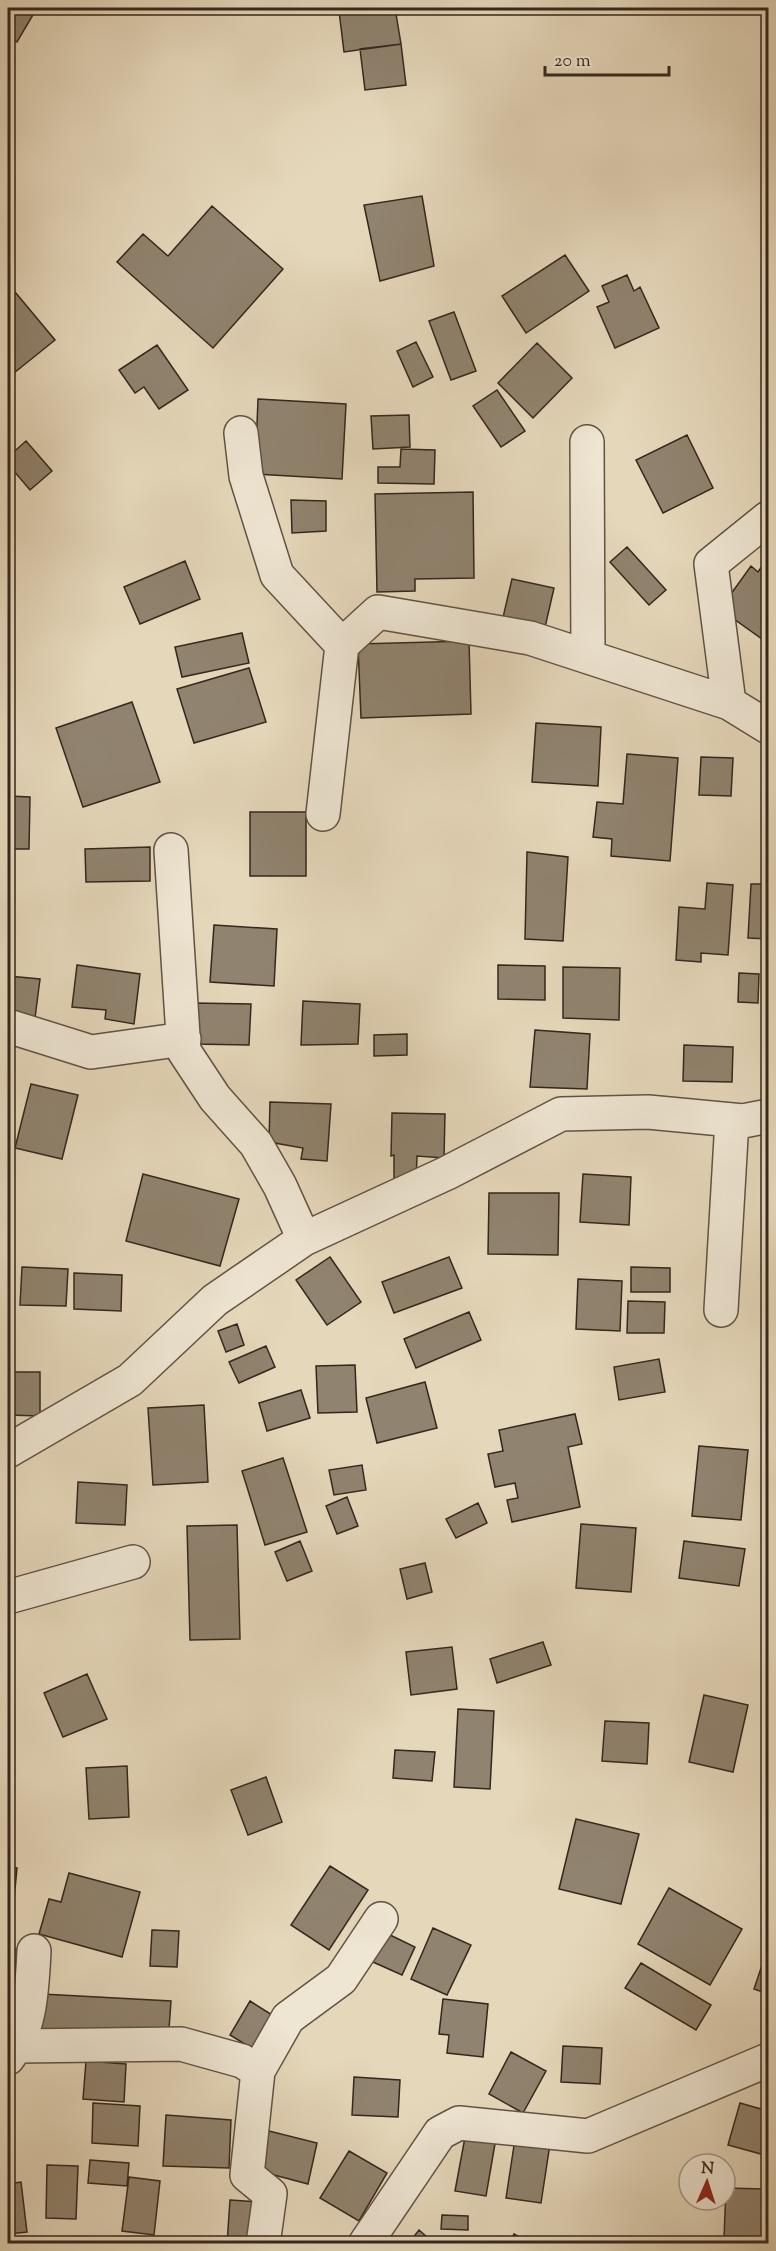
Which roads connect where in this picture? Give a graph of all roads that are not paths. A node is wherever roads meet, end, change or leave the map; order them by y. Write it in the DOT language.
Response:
graph roads {
  1 [pos="241,433"];
  2 [pos="587,442"];
  3 [pos="768,518"];
  4 [pos="342,645"];
  5 [pos="588,656"];
  6 [pos="729,703"];
  7 [pos="768,727"];
  8 [pos="323,814"];
  9 [pos="171,850"];
  10 [pos="8,1026"];
  11 [pos="183,1039"];
  12 [pos="768,1113"];
  13 [pos="732,1120"];
  14 [pos="304,1239"];
  15 [pos="721,1310"];
  16 [pos="8,1451"];
  17 [pos="133,1562"];
  18 [pos="8,1597"];
  19 [pos="381,1919"];
  20 [pos="34,1951"];
  21 [pos="13,2052"];
  22 [pos="768,2060"];
  23 [pos="258,2071"];
  24 [pos="263,2244"];
  25 [pos="365,2244"];
  1 -- 4 [label="street"];
  2 -- 5 [label="street"];
  3 -- 6 [label="street"];
  4 -- 5 [label="street"];
  4 -- 8 [label="street"];
  5 -- 6 [label="street"];
  6 -- 7 [label="street"];
  9 -- 11 [label="street"];
  10 -- 11 [label="street"];
  11 -- 14 [label="street"];
  12 -- 13 [label="street"];
  13 -- 14 [label="street"];
  13 -- 15 [label="street"];
  14 -- 16 [label="street"];
  17 -- 18 [label="street"];
  19 -- 23 [label="street"];
  20 -- 21 [label="street"];
  21 -- 23 [label="street"];
  22 -- 25 [label="street"];
  23 -- 24 [label="street"];
}
